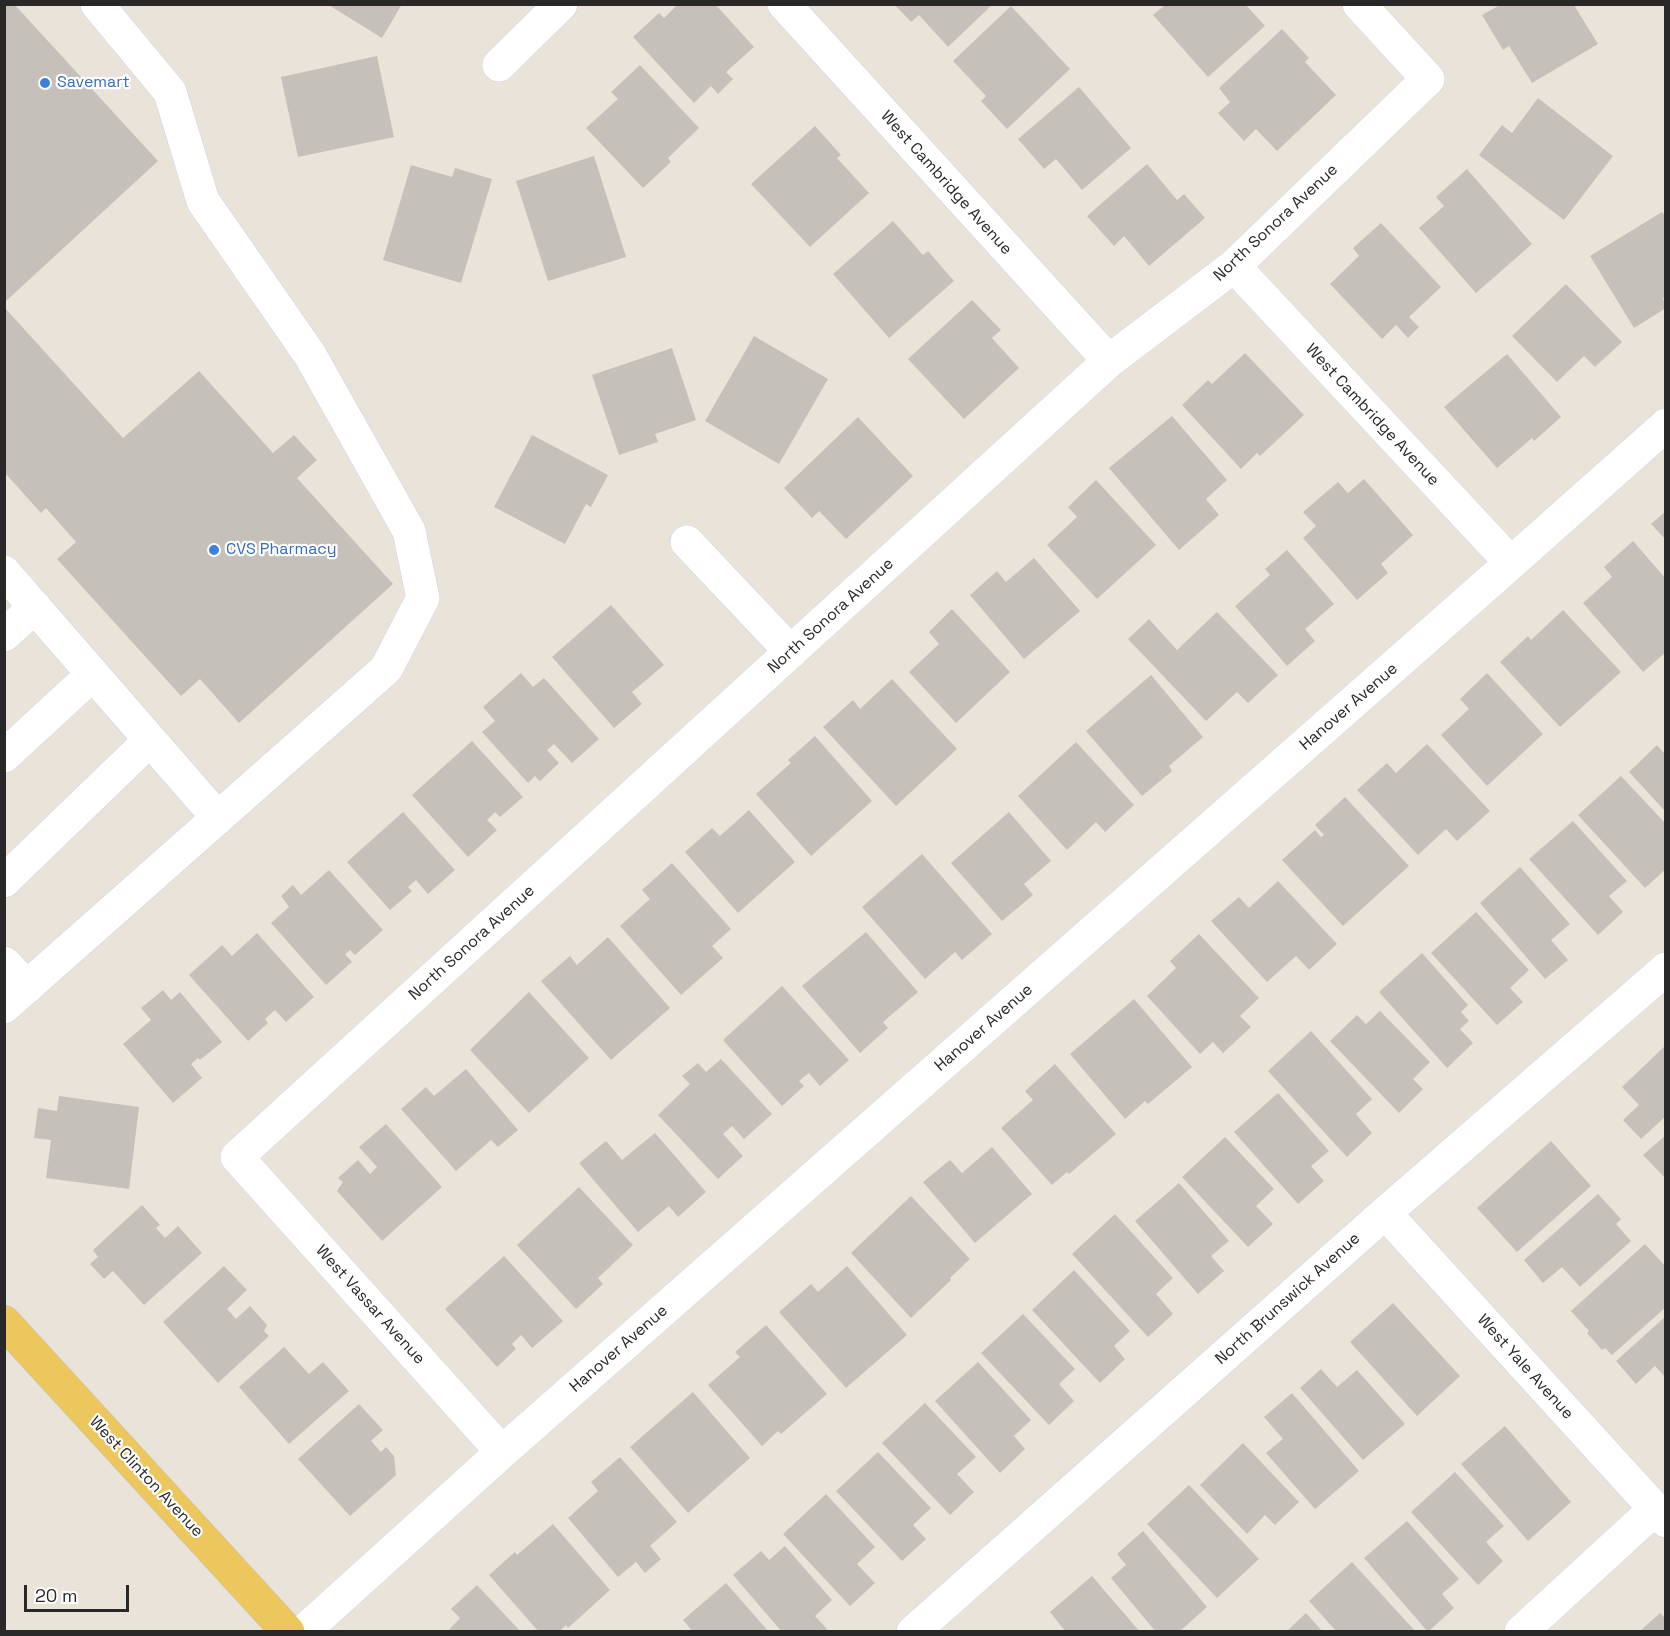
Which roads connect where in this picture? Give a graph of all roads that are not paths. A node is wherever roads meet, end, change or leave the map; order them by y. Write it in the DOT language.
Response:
graph roads {
  1 [pos="96,4"];
  2 [pos="561,4"];
  3 [pos="784,4"];
  4 [pos="1359,4"];
  5 [pos="499,65"];
  6 [pos="1234,266"];
  7 [pos="1109,361"];
  8 [pos="1665,425"];
  9 [pos="687,542"];
  10 [pos="1511,563"];
  11 [pos="4,572"];
  12 [pos="35,607"];
  13 [pos="4,635"];
  14 [pos="791,652"];
  15 [pos="93,674"];
  16 [pos="150,740"];
  17 [pos="4,756"];
  18 [pos="218,818"];
  19 [pos="4,880"];
  20 [pos="4,963"];
  21 [pos="1665,969"];
  22 [pos="16,997"];
  23 [pos="237,1157"];
  24 [pos="1385,1213"];
  25 [pos="4,1322"];
  26 [pos="502,1452"];
  27 [pos="1660,1515"];
  28 [pos="288,1632"];
  29 [pos="303,1632"];
  30 [pos="913,1632"];
  31 [pos="1521,1632"];
  1 -- 18 [label="street"];
  2 -- 5 [label="street"];
  3 -- 7 [label="street, West Cambridge Avenue"];
  4 -- 6 [label="street, North Sonora Avenue"];
  6 -- 7 [label="street, North Sonora Avenue"];
  6 -- 10 [label="street, West Cambridge Avenue"];
  7 -- 14 [label="street, North Sonora Avenue"];
  8 -- 10 [label="street, Hanover Avenue"];
  9 -- 14 [label="street"];
  10 -- 26 [label="street, Hanover Avenue"];
  11 -- 12 [label="street"];
  12 -- 13 [label="street"];
  12 -- 15 [label="street"];
  14 -- 23 [label="street, North Sonora Avenue"];
  15 -- 16 [label="street"];
  15 -- 17 [label="street"];
  16 -- 18 [label="street"];
  16 -- 19 [label="street"];
  18 -- 22 [label="street"];
  20 -- 22 [label="street"];
  21 -- 24 [label="street, North Brunswick Avenue"];
  23 -- 26 [label="street, West Vassar Avenue"];
  24 -- 27 [label="street, West Yale Avenue"];
  24 -- 30 [label="street, North Brunswick Avenue"];
  25 -- 28 [label="main road, West Clinton Avenue"];
  26 -- 29 [label="street, Hanover Avenue"];
  27 -- 31 [label="street"];
}
